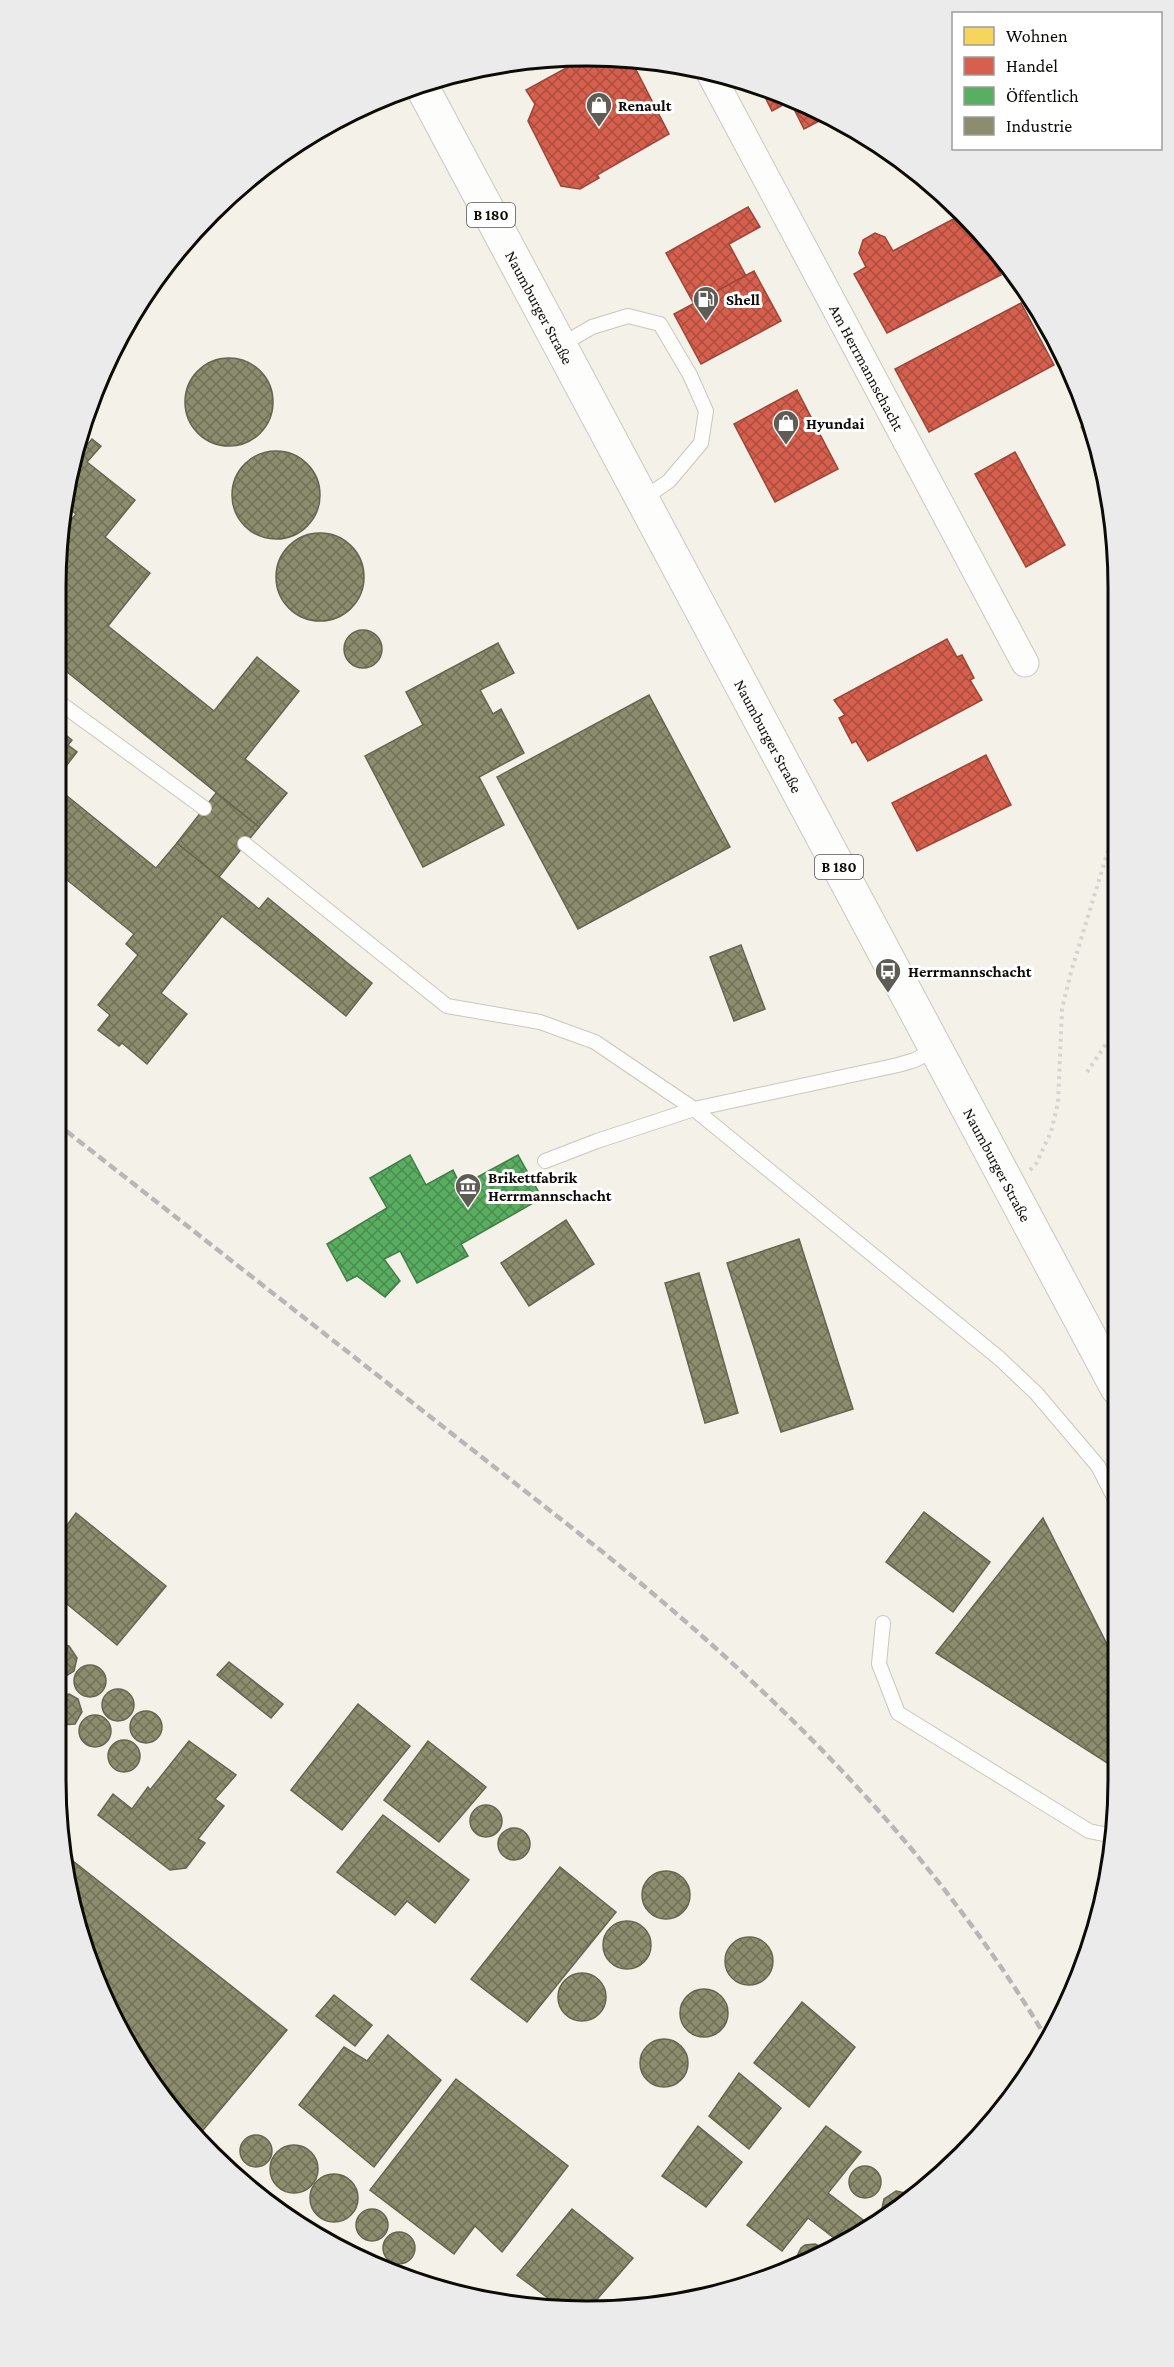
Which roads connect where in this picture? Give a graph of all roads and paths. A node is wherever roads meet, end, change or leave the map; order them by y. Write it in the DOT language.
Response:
graph roads {
  1 [pos="715,82"];
  2 [pos="425,92"];
  3 [pos="561,345"];
  4 [pos="643,499"];
  5 [pos="1025,663"];
  6 [pos="66,707"];
  7 [pos="204,808"];
  8 [pos="245,844"];
  9 [pos="1108,851"];
  10 [pos="1108,1041"];
  11 [pos="936,1049"];
  12 [pos="1087,1072"];
  13 [pos="694,1109"];
  14 [pos="545,1161"];
  15 [pos="1027,1173"];
  16 [pos="1108,1371"];
  17 [pos="1108,1484"];
  18 [pos="883,1623"];
  19 [pos="1105,1834"];
  1 -- 5 [label="street, Am Herrmannschacht"];
  2 -- 3 [label="main road, Naumburger Straße / B 180"];
  3 -- 4 [label="main road, Naumburger Straße / B 180"];
  3 -- 4 [label="lane"];
  4 -- 11 [label="main road, Naumburger Straße / B 180"];
  6 -- 7 [label="lane"];
  8 -- 13 [label="lane"];
  9 -- 15 [label="path"];
  10 -- 12 [label="path"];
  11 -- 13 [label="lane"];
  11 -- 16 [label="main road, Naumburger Straße / B 180"];
  13 -- 14 [label="lane"];
  13 -- 17 [label="lane"];
  18 -- 19 [label="lane"];
}
